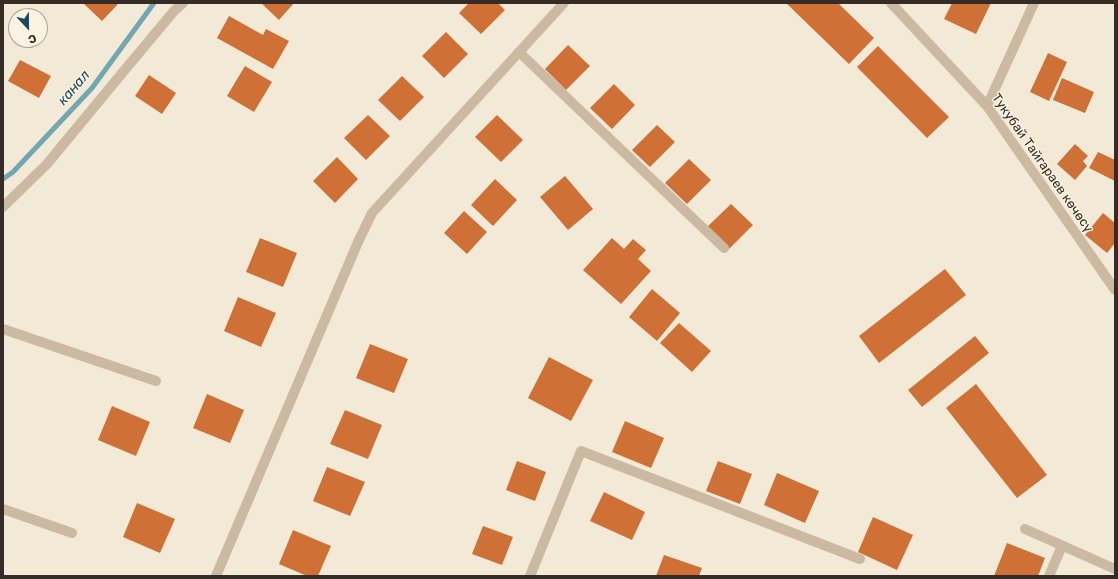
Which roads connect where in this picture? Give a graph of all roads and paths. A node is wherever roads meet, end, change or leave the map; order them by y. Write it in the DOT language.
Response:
graph roads {
  1 [pos="183,3"];
  2 [pos="564,3"];
  3 [pos="891,3"];
  4 [pos="1034,3"];
  5 [pos="520,52"];
  6 [pos="988,106"];
  7 [pos="3,207"];
  8 [pos="724,248"];
  9 [pos="1115,290"];
  10 [pos="3,329"];
  11 [pos="156,381"];
  12 [pos="3,508"];
  13 [pos="1025,529"];
  14 [pos="72,533"];
  15 [pos="1062,546"];
  16 [pos="860,559"];
  17 [pos="1115,569"];
  18 [pos="216,576"];
  19 [pos="530,576"];
  20 [pos="1049,576"];
  1 -- 7 [label="street"];
  2 -- 5 [label="street"];
  3 -- 6 [label="street, Тукубай Тайгараев көчөсү"];
  4 -- 6 [label="street"];
  5 -- 8 [label="street"];
  5 -- 18 [label="street"];
  6 -- 9 [label="street, Тукубай Тайгараев көчөсү"];
  10 -- 11 [label="street"];
  12 -- 14 [label="street"];
  13 -- 15 [label="street"];
  15 -- 17 [label="street"];
  15 -- 20 [label="street"];
  16 -- 19 [label="street"];
}
